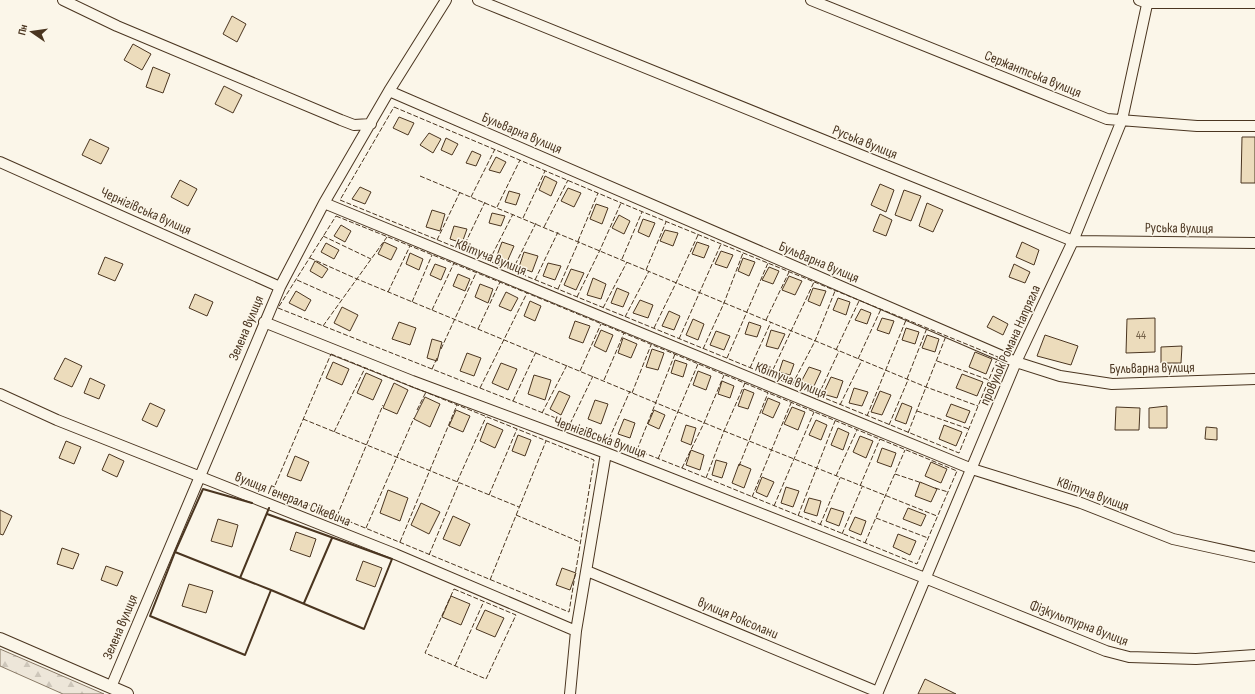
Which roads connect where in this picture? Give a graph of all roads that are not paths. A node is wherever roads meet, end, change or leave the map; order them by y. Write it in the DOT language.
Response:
graph roads {
  1 [pos="63,0"];
  2 [pos="446,0"];
  3 [pos="478,0"];
  4 [pos="811,0"];
  5 [pos="1145,1"];
  6 [pos="1255,3"];
  7 [pos="389,91"];
  8 [pos="1122,120"];
  9 [pos="371,124"];
  10 [pos="1255,126"];
  11 [pos="0,162"];
  12 [pos="324,204"];
  13 [pos="1073,241"];
  14 [pos="1255,243"];
  15 [pos="280,286"];
  16 [pos="264,322"];
  17 [pos="1016,362"];
  18 [pos="1255,379"];
  19 [pos="0,394"];
  20 [pos="606,454"];
  21 [pos="972,470"];
  22 [pos="198,477"];
  23 [pos="1255,557"];
  24 [pos="587,571"];
  25 [pos="925,578"];
  26 [pos="576,631"];
  27 [pos="0,639"];
  28 [pos="1255,655"];
  29 [pos="111,687"];
  30 [pos="878,693"];
  31 [pos="127,694"];
  32 [pos="570,694"];
  1 -- 9 [label="street"];
  2 -- 7 [label="street, Зелена вулиця"];
  3 -- 13 [label="street, Руська вулиця"];
  4 -- 8 [label="street, Сержантська вулиця"];
  5 -- 6 [label="street"];
  5 -- 8 [label="street, провулок Романа Напрягла"];
  7 -- 9 [label="street, Зелена вулиця"];
  7 -- 17 [label="street, Бульварна вулиця"];
  8 -- 10 [label="street, Сержантська вулиця"];
  8 -- 13 [label="street, провулок Романа Напрягла"];
  9 -- 12 [label="street, Зелена вулиця"];
  11 -- 15 [label="street, Чернігівська вулиця"];
  12 -- 15 [label="street, Зелена вулиця"];
  12 -- 21 [label="street, Квітуча вулиця"];
  13 -- 14 [label="street, Руська вулиця"];
  13 -- 17 [label="street, провулок Романа Напрягла"];
  15 -- 16 [label="street, Зелена вулиця"];
  16 -- 20 [label="street, Чернігівська вулиця"];
  16 -- 22 [label="street, Зелена вулиця"];
  17 -- 18 [label="street, Бульварна вулиця"];
  17 -- 21 [label="street, провулок Романа Напрягла"];
  19 -- 22 [label="street, вулиця Генерала Сікевича"];
  20 -- 24 [label="street"];
  20 -- 25 [label="street, Чернігівська вулиця"];
  21 -- 23 [label="street, Квітуча вулиця"];
  21 -- 25 [label="street, провулок Романа Напрягла"];
  22 -- 26 [label="street, вулиця Генерала Сікевича"];
  22 -- 29 [label="street, Зелена вулиця"];
  24 -- 26 [label="street"];
  24 -- 30 [label="street, вулиця Роксолани"];
  25 -- 28 [label="street, Фізкультурна вулиця"];
  25 -- 30 [label="street, провулок Романа Напрягла"];
  26 -- 32 [label="street"];
  27 -- 29 [label="street"];
  29 -- 31 [label="street"];
}
